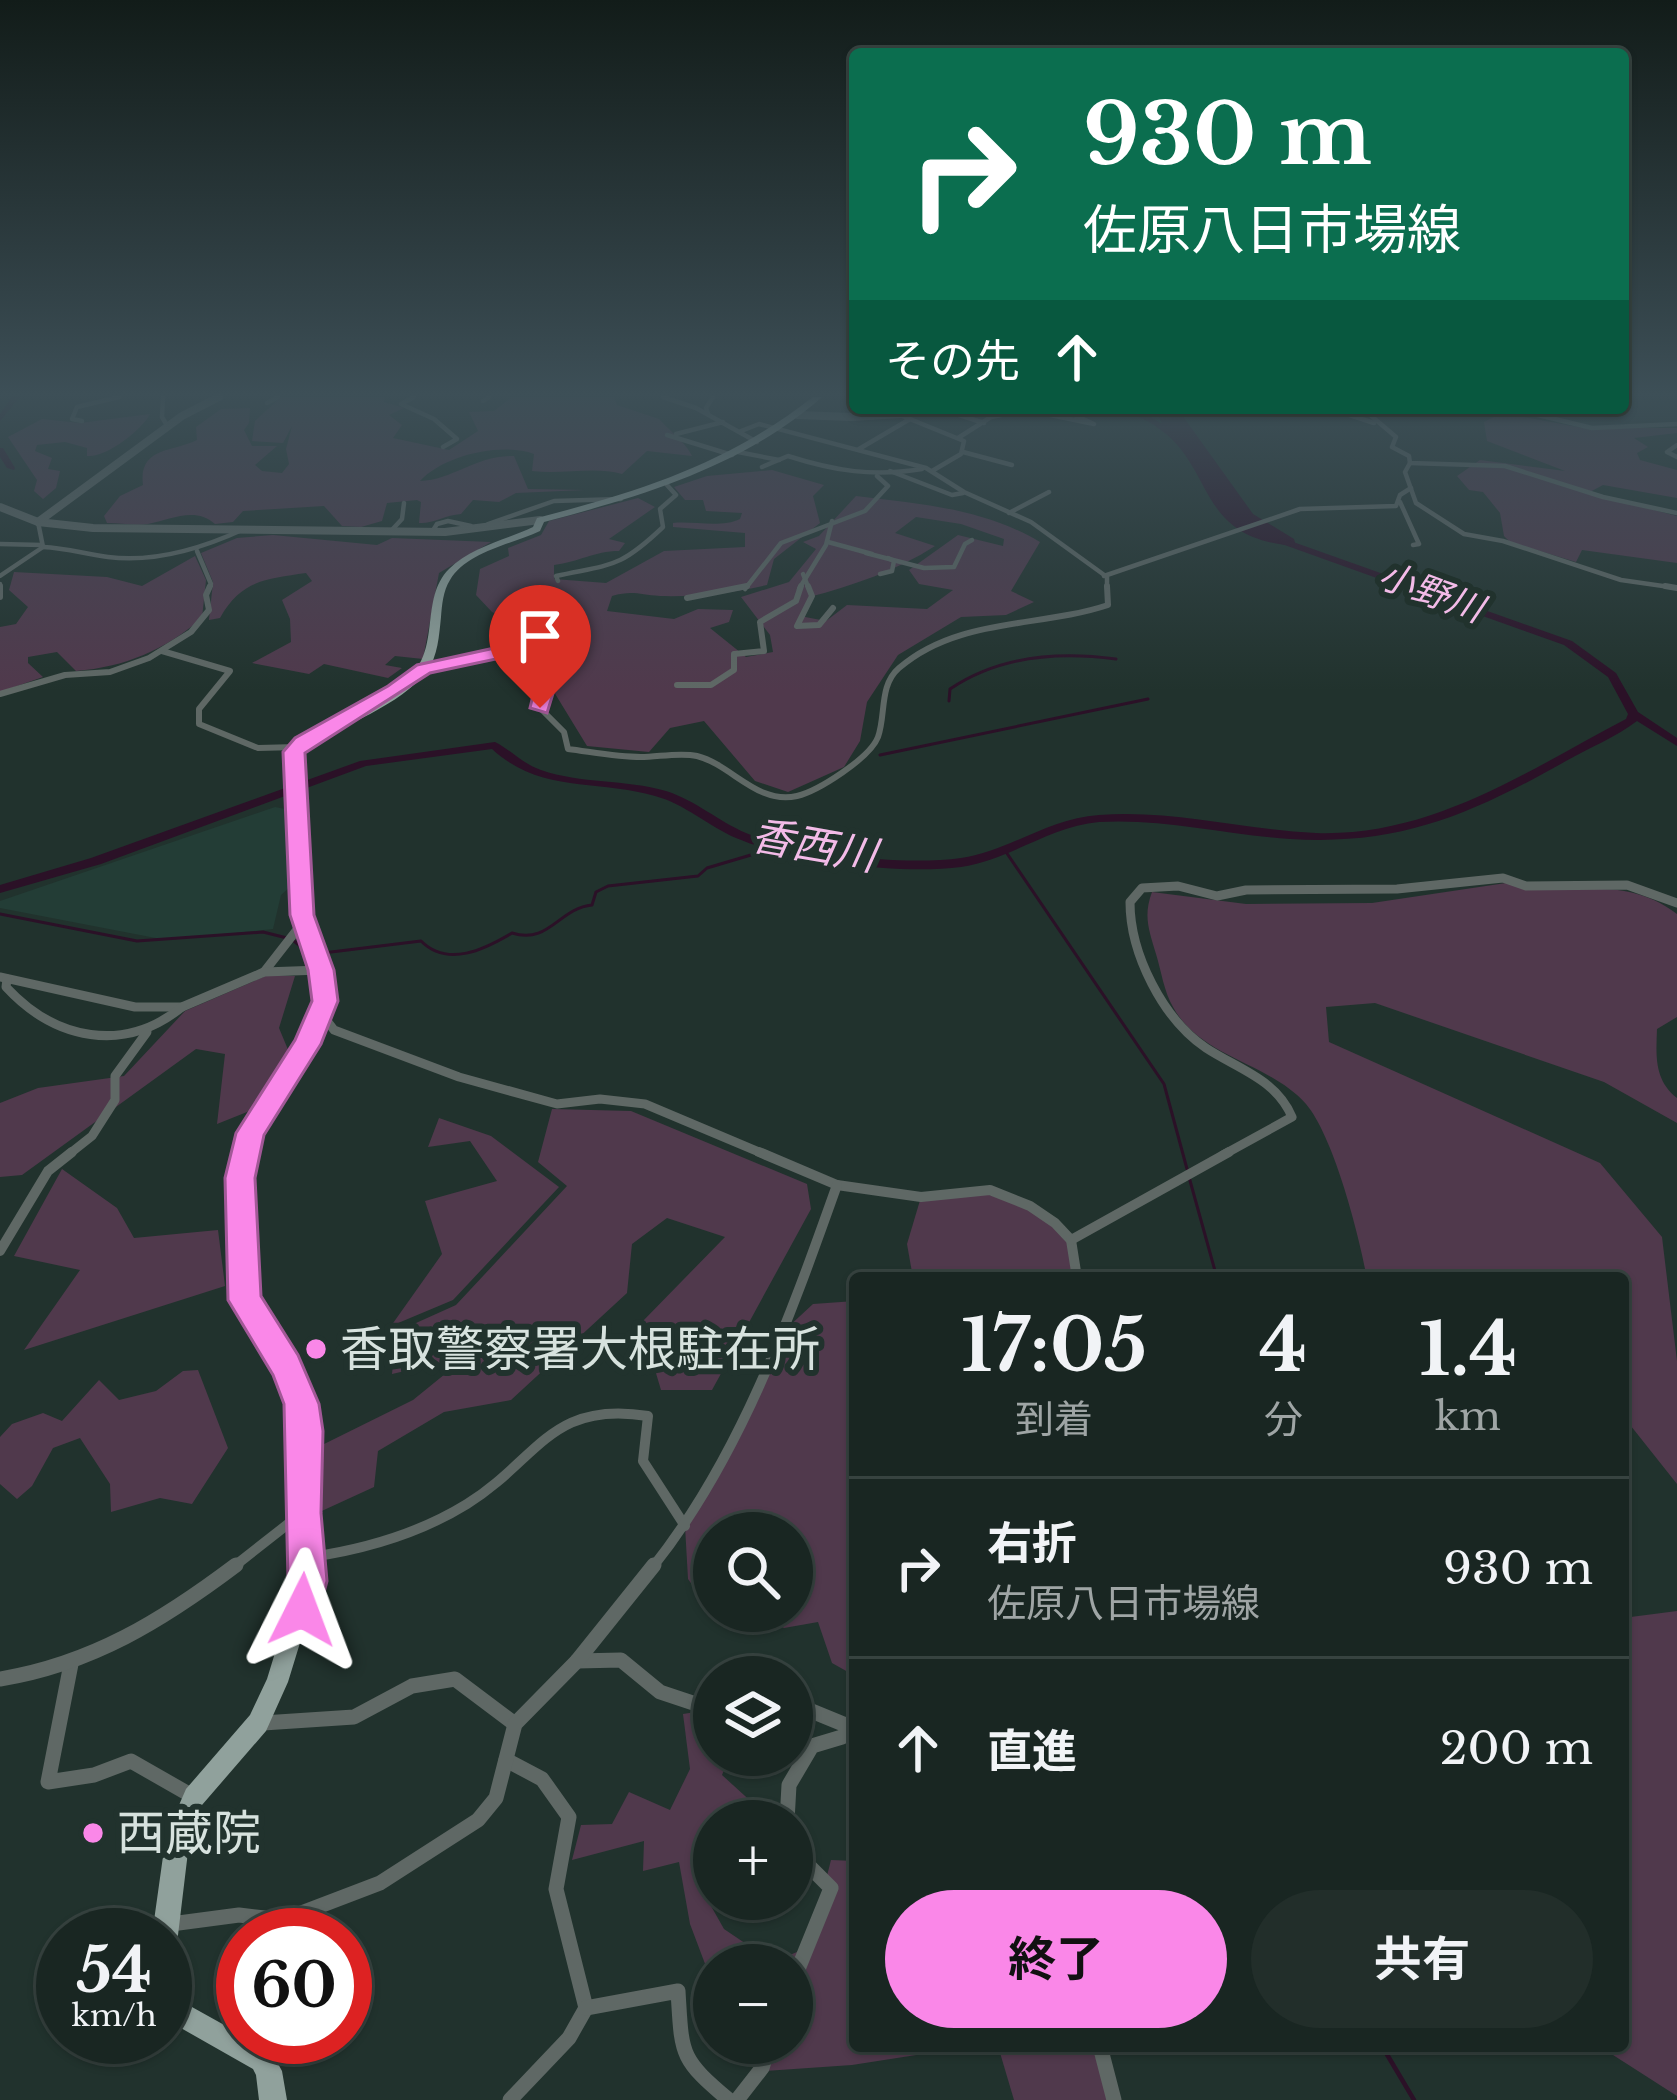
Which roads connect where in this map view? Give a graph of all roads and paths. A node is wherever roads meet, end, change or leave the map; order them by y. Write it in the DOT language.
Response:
graph roads {
  1 [pos="75,495"];
  2 [pos="634,495"];
  3 [pos="676,495"];
  4 [pos="881,495"];
  5 [pos="971,495"];
  6 [pos="1042,495"];
  7 [pos="1400,495"];
  8 [pos="1415,495"];
  9 [pos="1597,495"];
  10 [pos="621,499"];
  11 [pos="857,502"];
  12 [pos="1400,502"];
  13 [pos="404,503"];
  14 [pos="0,507"];
  15 [pos="866,511"];
  16 [pos="1009,512"];
  17 [pos="1677,513"];
  18 [pos="13,514"];
  19 [pos="0,519"];
  20 [pos="540,520"];
  21 [pos="832,521"];
  22 [pos="38,522"];
  23 [pos="244,529"];
  24 [pos="390,532"];
  25 [pos="432,532"];
  26 [pos="804,537"];
  27 [pos="972,540"];
  28 [pos="828,542"];
  29 [pos="0,544"];
  30 [pos="1413,545"];
  31 [pos="43,546"];
  32 [pos="197,551"];
  33 [pos="790,553"];
  34 [pos="866,553"];
  35 [pos="803,574"];
  36 [pos="880,574"];
  37 [pos="1105,576"];
  38 [pos="0,580"];
  39 [pos="558,581"];
  40 [pos="1677,588"];
  41 [pos="0,597"];
  42 [pos="687,598"];
  43 [pos="833,608"];
  44 [pos="162,651"];
  45 [pos="424,669"];
  46 [pos="677,685"];
  47 [pos="0,694"];
  48 [pos="297,747"];
  49 [pos="1677,903"];
  50 [pos="303,922"];
  51 [pos="321,970"];
  52 [pos="264,972"];
  53 [pos="4,978"];
  54 [pos="182,1007"];
  55 [pos="321,1013"];
  56 [pos="147,1032"];
  57 [pos="837,1185"];
  58 [pos="0,1228"];
  59 [pos="17,1228"];
  60 [pos="1071,1240"];
  61 [pos="0,1251"];
  62 [pos="1076,1272"];
  63 [pos="302,1513"];
  64 [pos="685,1526"];
  65 [pos="306,1557"];
  66 [pos="577,1661"];
  67 [pos="71,1664"];
  68 [pos="0,1679"];
  69 [pos="693,1704"];
  70 [pos="813,1712"];
  71 [pos="257,1723"];
  72 [pos="514,1724"];
  73 [pos="849,1726"];
  74 [pos="849,1732"];
  75 [pos="506,1760"];
  76 [pos="194,1797"];
  77 [pos="789,1800"];
  78 [pos="813,1870"];
  79 [pos="167,1908"];
  80 [pos="192,1925"];
  81 [pos="808,1944"];
  82 [pos="586,2008"];
  83 [pos="192,2020"];
  84 [pos="1102,2052"];
  85 [pos="763,2064"];
  86 [pos="272,2100"];
  87 [pos="509,2100"];
  88 [pos="733,2100"];
  89 [pos="1114,2100"];
  1 -- 22 [label="street"];
  2 -- 10 [label="main road"];
  3 -- 39 [label="street"];
  4 -- 15 [label="street"];
  5 -- 16 [label="street"];
  6 -- 16 [label="street"];
  7 -- 12 [label="street"];
  8 -- 40 [label="street"];
  9 -- 17 [label="street"];
  10 -- 20 [label="main road"];
  10 -- 25 [label="street"];
  11 -- 15 [label="street"];
  12 -- 30 [label="street"];
  12 -- 37 [label="street"];
  13 -- 24 [label="street"];
  14 -- 18 [label="street"];
  15 -- 21 [label="street"];
  16 -- 37 [label="street"];
  18 -- 19 [label="street"];
  18 -- 22 [label="street"];
  20 -- 25 [label="street"];
  20 -- 45 [label="main road"];
  21 -- 26 [label="street"];
  21 -- 28 [label="street"];
  22 -- 23 [label="street"];
  22 -- 31 [label="street"];
  23 -- 24 [label="street"];
  23 -- 32 [label="street"];
  24 -- 25 [label="street"];
  26 -- 33 [label="street"];
  26 -- 42 [label="street"];
  27 -- 34 [label="street"];
  28 -- 34 [label="street"];
  28 -- 35 [label="street"];
  29 -- 31 [label="street"];
  31 -- 32 [label="street"];
  31 -- 38 [label="street"];
  32 -- 44 [label="street"];
  34 -- 36 [label="street"];
  35 -- 43 [label="street"];
  35 -- 46 [label="street"];
  37 -- 45 [label="street"];
  38 -- 41 [label="street"];
  44 -- 47 [label="street"];
  44 -- 48 [label="street"];
  45 -- 48 [label="main road"];
  48 -- 50 [label="main road"];
  49 -- 60 [label="street"];
  50 -- 51 [label="main road"];
  50 -- 52 [label="street"];
  51 -- 52 [label="street"];
  51 -- 55 [label="main road"];
  52 -- 54 [label="street"];
  53 -- 54 [label="street"];
  53 -- 56 [label="street"];
  54 -- 56 [label="street"];
  55 -- 57 [label="street"];
  55 -- 63 [label="main road"];
  56 -- 59 [label="street"];
  57 -- 60 [label="street"];
  57 -- 64 [label="street"];
  58 -- 59 [label="street"];
  59 -- 61 [label="street"];
  60 -- 62 [label="street"];
  63 -- 65 [label="main road"];
  63 -- 67 [label="street"];
  64 -- 65 [label="street"];
  64 -- 66 [label="street"];
  65 -- 71 [label="main road"];
  66 -- 69 [label="street"];
  66 -- 72 [label="street"];
  67 -- 68 [label="street"];
  67 -- 76 [label="street"];
  70 -- 73 [label="street"];
  71 -- 72 [label="street"];
  71 -- 76 [label="main road"];
  72 -- 75 [label="street"];
  74 -- 77 [label="street"];
  75 -- 80 [label="street"];
  75 -- 82 [label="street"];
  76 -- 79 [label="main road"];
  78 -- 81 [label="street"];
  82 -- 87 [label="street"];
  82 -- 88 [label="street"];
  83 -- 86 [label="main road"];
  84 -- 89 [label="street"];
  85 -- 88 [label="street"];
}
